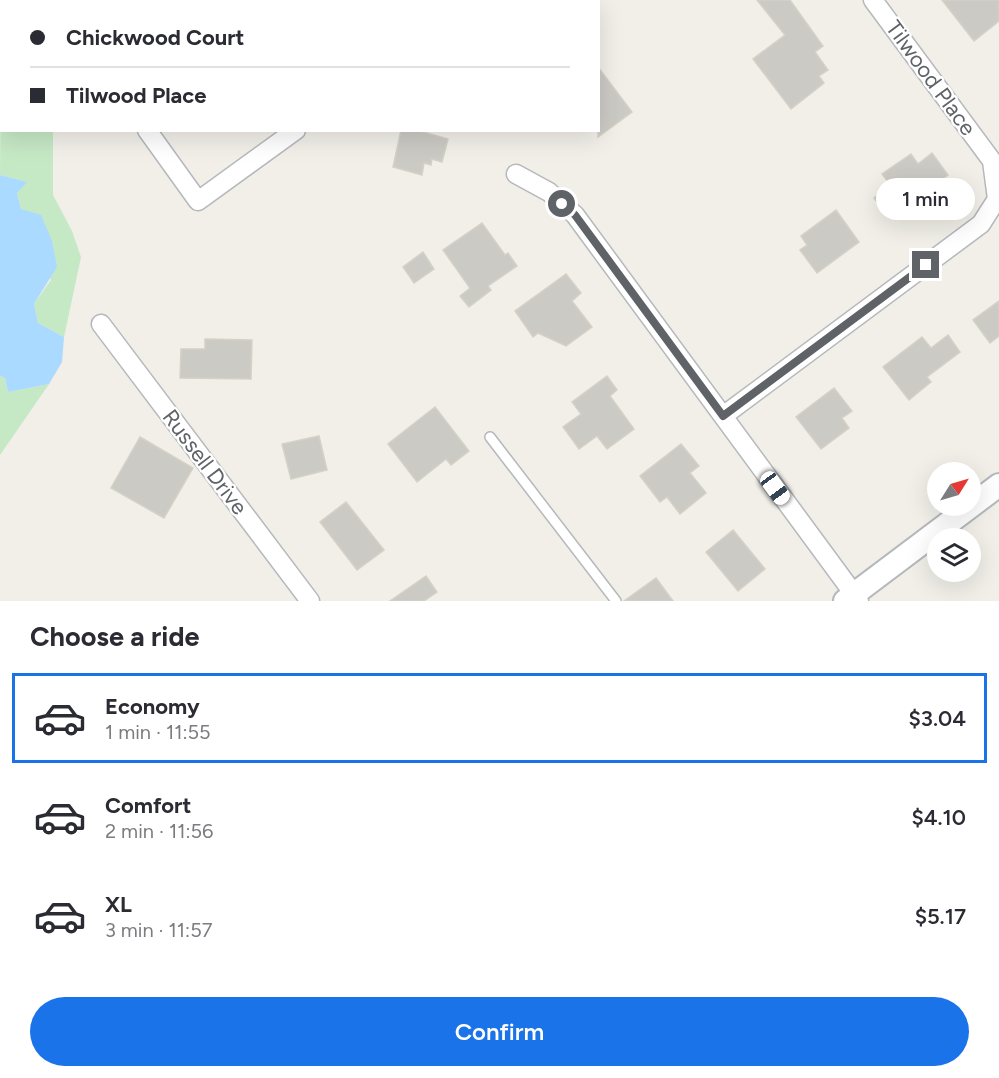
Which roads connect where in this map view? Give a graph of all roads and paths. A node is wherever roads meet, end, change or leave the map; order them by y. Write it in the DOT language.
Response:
graph roads {
  1 [pos="873,0"];
  2 [pos="148,132"];
  3 [pos="293,132"];
  4 [pos="516,174"];
  5 [pos="101,324"];
  6 [pos="723,416"];
  7 [pos="490,437"];
  8 [pos="999,485"];
  9 [pos="853,599"];
  10 [pos="310,601"];
  11 [pos="616,601"];
  1 -- 6 [label="street, Tilwood Place"];
  2 -- 3 [label="street"];
  4 -- 6 [label="street"];
  5 -- 10 [label="street, Russell Drive"];
  6 -- 9 [label="street"];
  7 -- 11 [label="lane"];
  8 -- 9 [label="street"];
}
